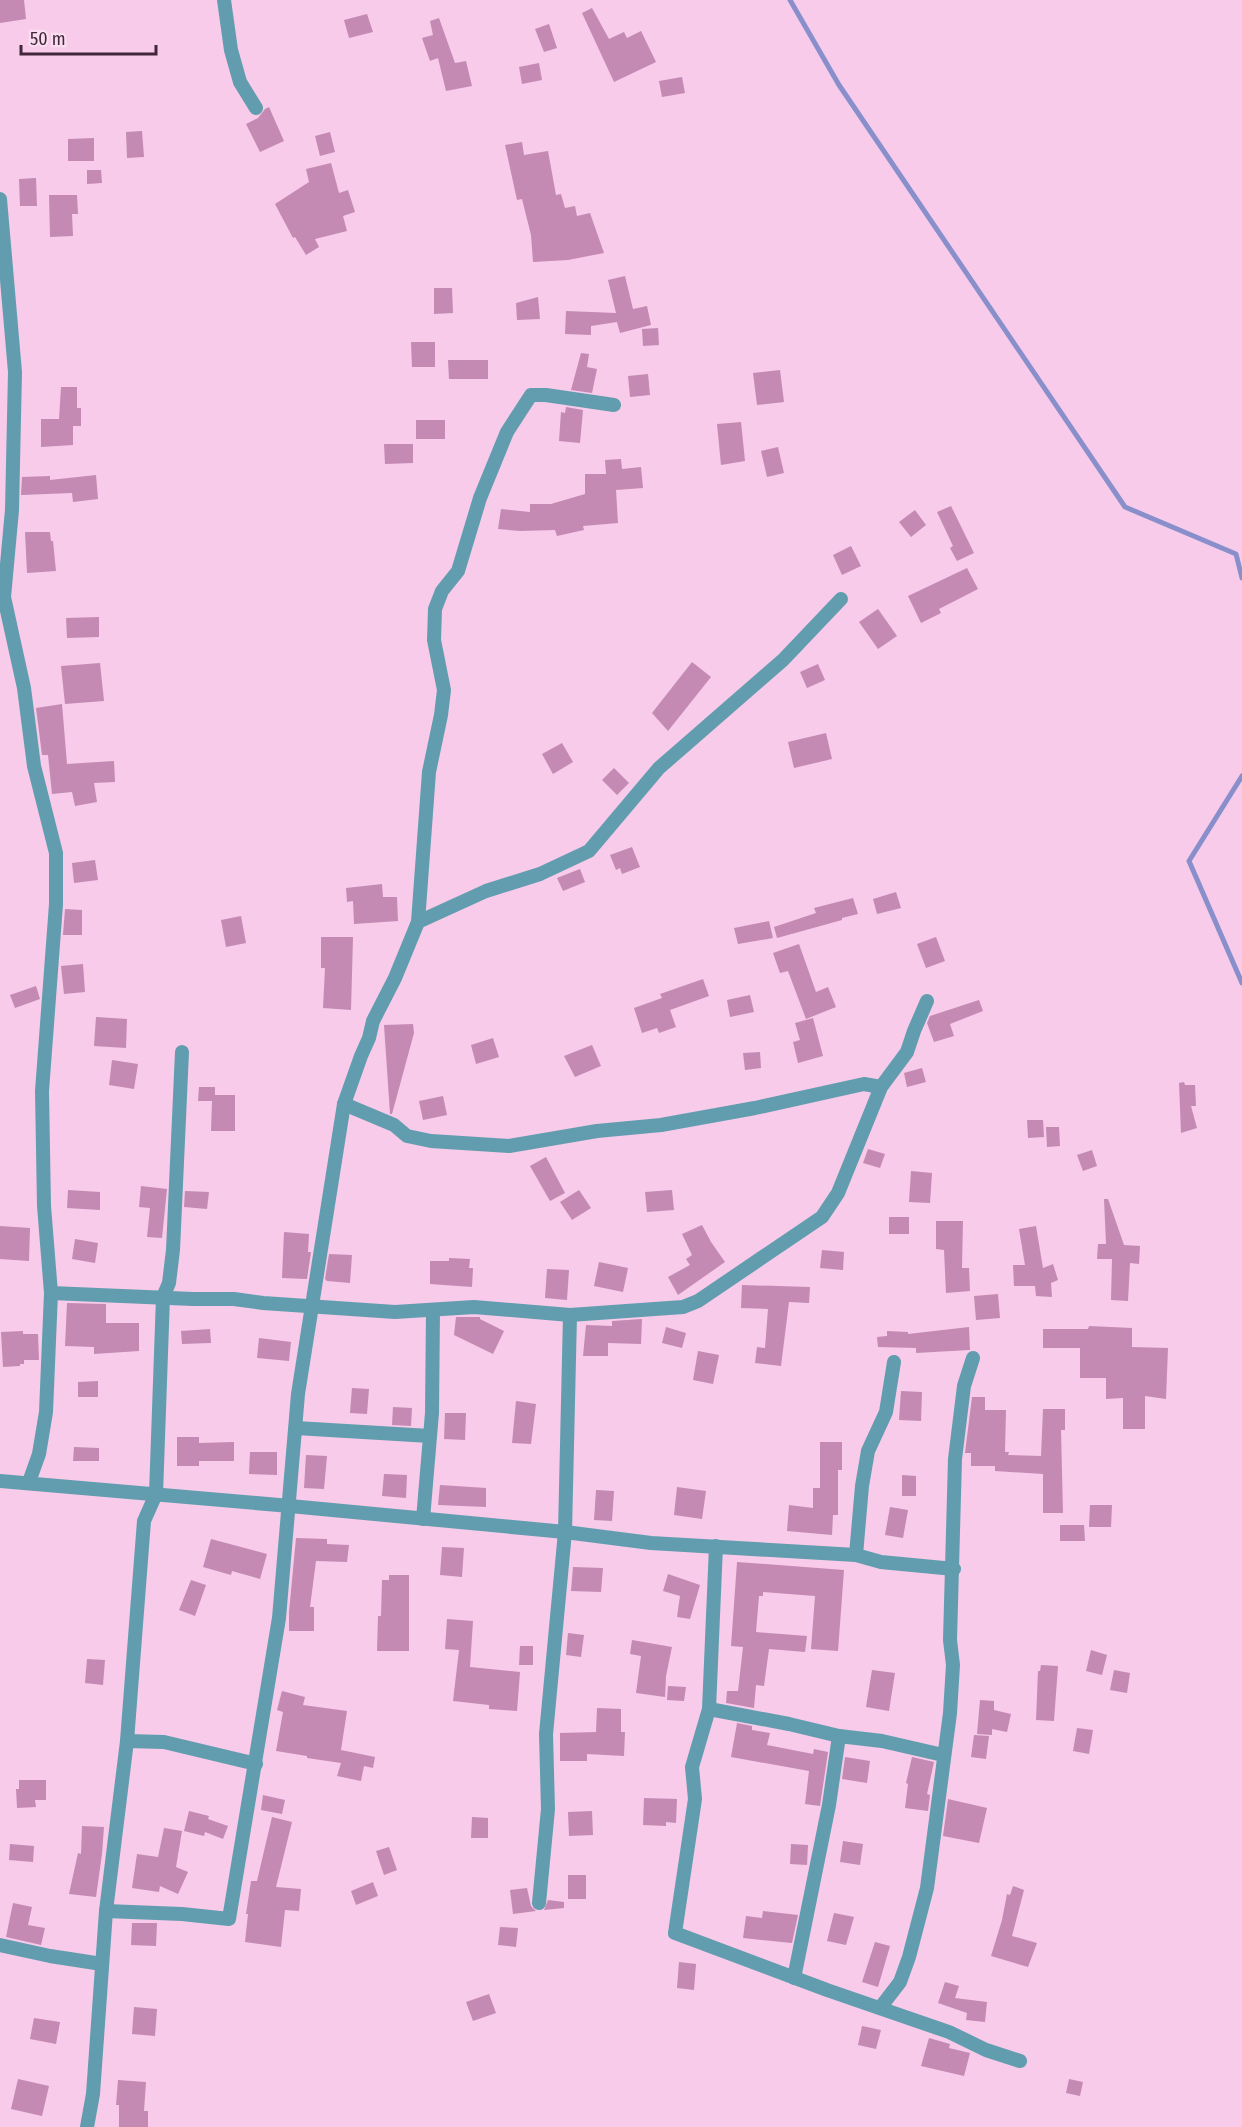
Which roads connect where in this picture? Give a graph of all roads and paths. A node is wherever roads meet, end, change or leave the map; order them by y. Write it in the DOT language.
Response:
graph roads {
  1 [pos="224,0"];
  2 [pos="256,108"];
  3 [pos="0,199"];
  4 [pos="614,405"];
  5 [pos="2,598"];
  6 [pos="841,599"];
  7 [pos="418,922"];
  8 [pos="927,1001"];
  9 [pos="182,1052"];
  10 [pos="881,1087"];
  11 [pos="345,1104"];
  12 [pos="51,1293"];
  13 [pos="163,1297"];
  14 [pos="311,1307"];
  15 [pos="433,1311"];
  16 [pos="570,1315"];
  17 [pos="973,1358"];
  18 [pos="894,1362"];
  19 [pos="296,1428"];
  20 [pos="430,1436"];
  21 [pos="0,1481"];
  22 [pos="29,1482"];
  23 [pos="156,1494"];
  24 [pos="290,1506"];
  25 [pos="423,1519"];
  26 [pos="565,1533"];
  27 [pos="716,1546"];
  28 [pos="856,1555"];
  29 [pos="954,1569"];
  30 [pos="709,1709"];
  31 [pos="839,1736"];
  32 [pos="127,1741"];
  33 [pos="943,1755"];
  34 [pos="256,1764"];
  35 [pos="538,1904"];
  36 [pos="106,1911"];
  37 [pos="0,1945"];
  38 [pos="102,1964"];
  39 [pos="794,1978"];
  40 [pos="880,2008"];
  41 [pos="1020,2061"];
  42 [pos="87,2127"];
  1 -- 2 [label="street"];
  3 -- 5 [label="street"];
  4 -- 7 [label="street"];
  5 -- 12 [label="street"];
  6 -- 7 [label="street"];
  7 -- 11 [label="street"];
  8 -- 10 [label="street"];
  9 -- 13 [label="street"];
  10 -- 11 [label="street"];
  10 -- 16 [label="street"];
  11 -- 14 [label="street"];
  12 -- 13 [label="street"];
  12 -- 22 [label="street"];
  13 -- 14 [label="street"];
  13 -- 23 [label="street"];
  14 -- 15 [label="street"];
  14 -- 19 [label="street"];
  15 -- 16 [label="street"];
  15 -- 20 [label="street"];
  16 -- 26 [label="street"];
  17 -- 29 [label="street"];
  18 -- 28 [label="street"];
  19 -- 20 [label="street"];
  19 -- 24 [label="street"];
  20 -- 25 [label="street"];
  21 -- 22 [label="street"];
  22 -- 23 [label="street"];
  23 -- 24 [label="street"];
  23 -- 32 [label="street"];
  24 -- 25 [label="street"];
  24 -- 34 [label="street"];
  25 -- 26 [label="street"];
  26 -- 27 [label="street"];
  26 -- 35 [label="street"];
  27 -- 28 [label="street"];
  27 -- 30 [label="street"];
  28 -- 29 [label="street"];
  29 -- 33 [label="street"];
  30 -- 31 [label="street"];
  30 -- 39 [label="street"];
  31 -- 33 [label="street"];
  31 -- 39 [label="street"];
  32 -- 34 [label="street"];
  32 -- 36 [label="street"];
  33 -- 40 [label="street"];
  34 -- 36 [label="street"];
  36 -- 38 [label="street"];
  37 -- 38 [label="street"];
  38 -- 42 [label="street"];
  39 -- 40 [label="street"];
  40 -- 41 [label="street"];
}
